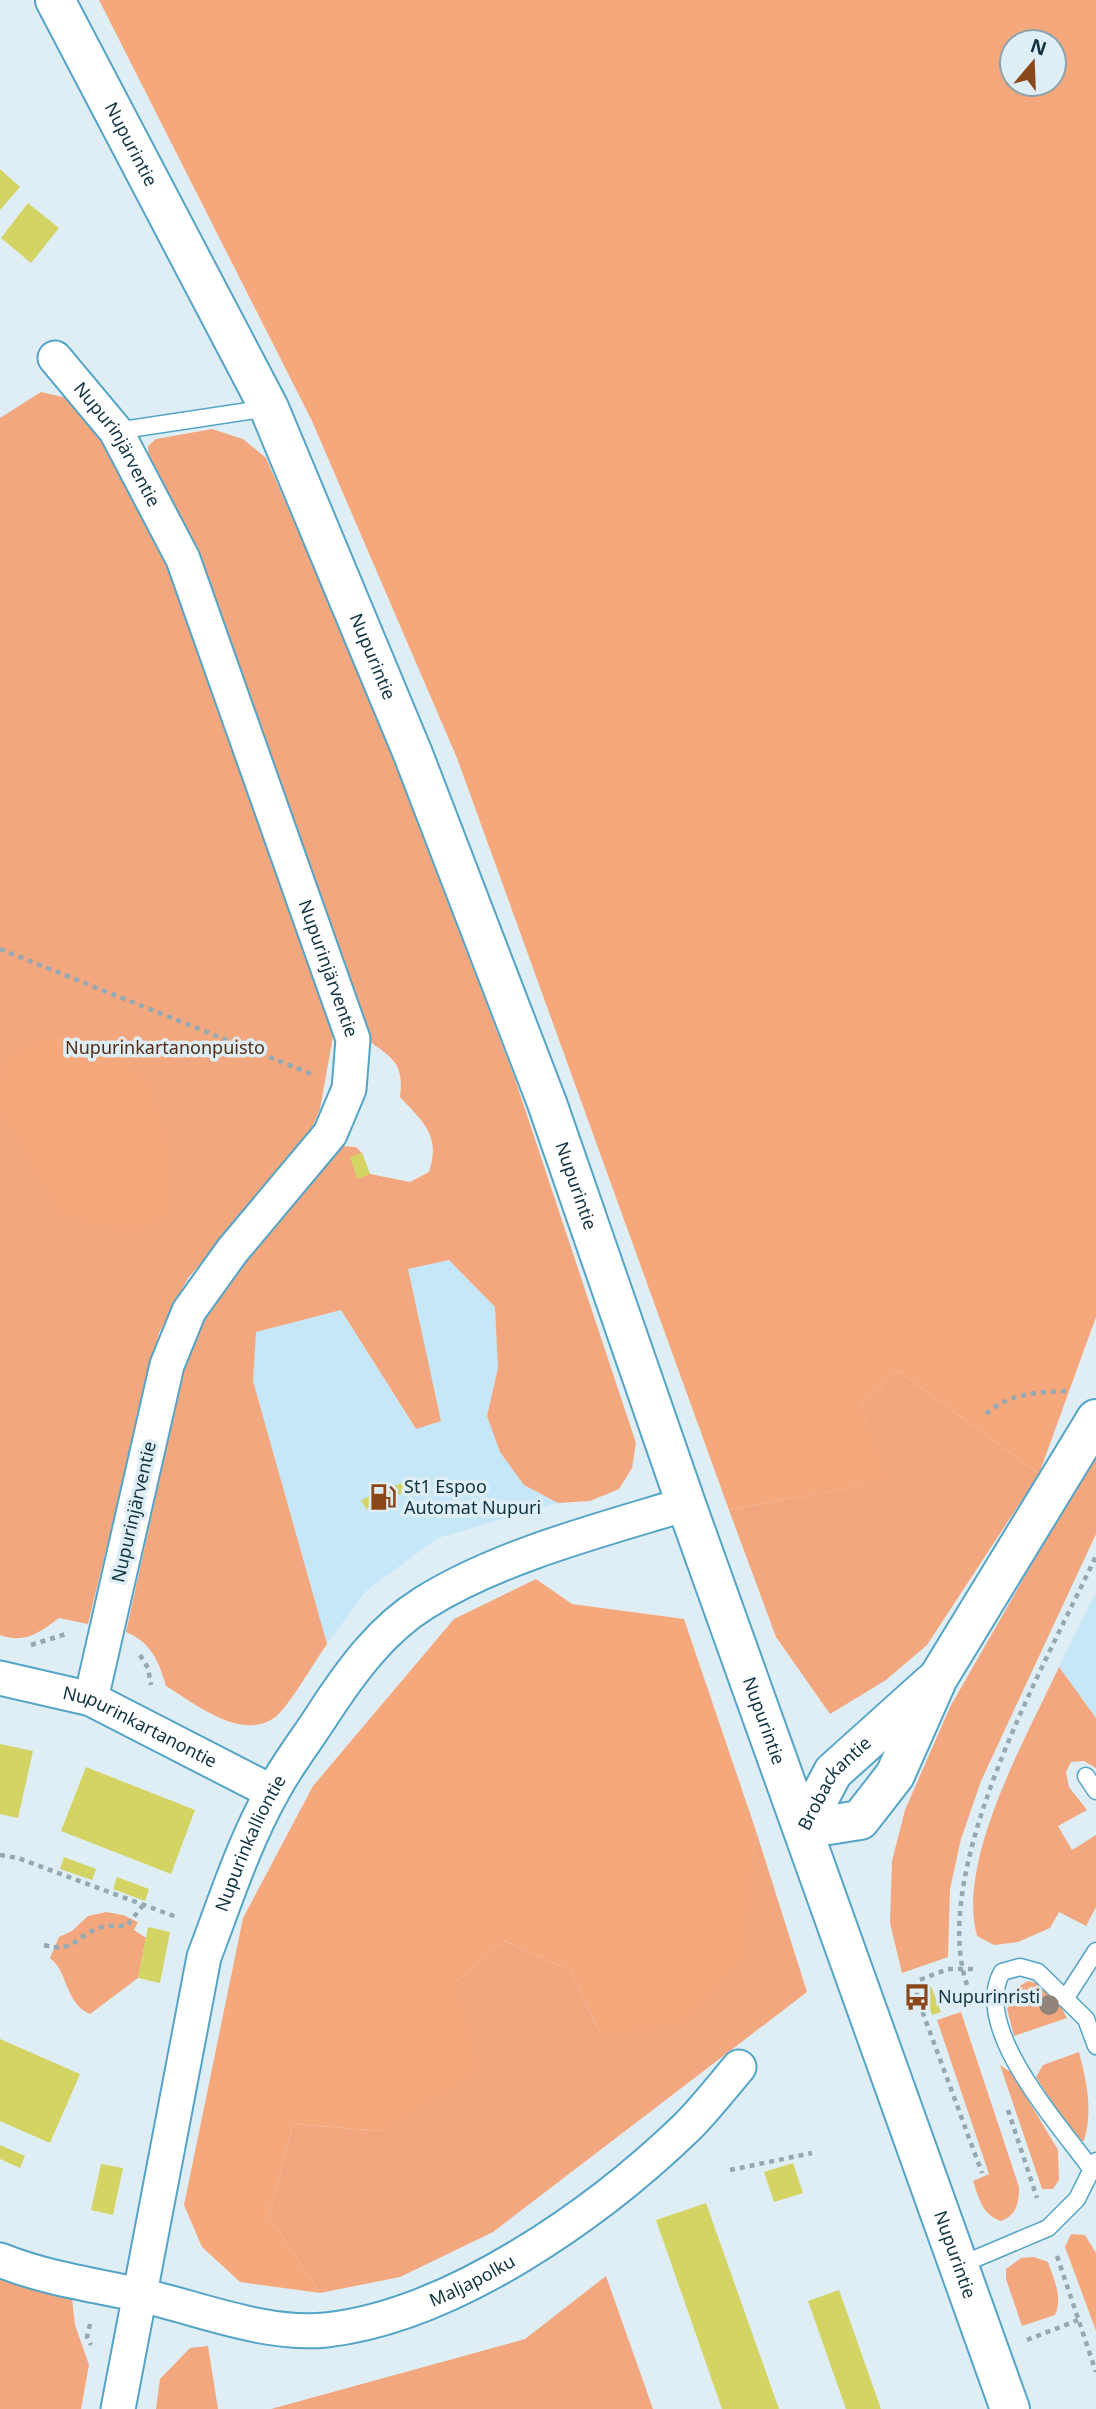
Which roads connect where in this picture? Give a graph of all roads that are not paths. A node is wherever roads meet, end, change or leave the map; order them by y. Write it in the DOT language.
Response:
graph roads {
  1 [pos="55,0"];
  2 [pos="55,358"];
  3 [pos="269,408"];
  4 [pos="116,431"];
  5 [pos="1086,1408"];
  6 [pos="686,1504"];
  7 [pos="0,1678"];
  8 [pos="938,1678"];
  9 [pos="91,1699"];
  10 [pos="1086,1776"];
  11 [pos="272,1791"];
  12 [pos="1096,1791"];
  13 [pos="803,1829"];
  14 [pos="1096,1951"];
  15 [pos="1065,1998"];
  16 [pos="1096,2046"];
  17 [pos="739,2067"];
  18 [pos="1094,2165"];
  19 [pos="0,2260"];
  20 [pos="958,2266"];
  21 [pos="142,2296"];
  22 [pos="118,2409"];
  23 [pos="1010,2409"];
  1 -- 3 [label="main road, Nupurintie"];
  2 -- 4 [label="street, Nupurinjärventie"];
  3 -- 4 [label="lane"];
  3 -- 6 [label="main road, Nupurintie"];
  4 -- 9 [label="street, Nupurinjärventie"];
  5 -- 8 [label="main road, Brobackantie"];
  6 -- 11 [label="street, Nupurinkalliontie"];
  6 -- 13 [label="main road, Nupurintie"];
  7 -- 9 [label="street, Nupurinkartanontie"];
  8 -- 13 [label="main road, Brobackantie"];
  8 -- 13 [label="main road, Brobackantie"];
  9 -- 11 [label="street, Nupurinkartanontie"];
  10 -- 12 [label="lane"];
  11 -- 21 [label="street, Nupurinkalliontie"];
  13 -- 20 [label="main road, Nupurintie"];
  14 -- 15 [label="lane"];
  15 -- 16 [label="lane"];
  15 -- 18 [label="lane"];
  17 -- 21 [label="street, Maljapolku"];
  18 -- 20 [label="lane"];
  19 -- 21 [label="street, Maljapolku"];
  20 -- 23 [label="main road, Nupurintie"];
  21 -- 22 [label="street, Nupurinkalliontie"];
}
